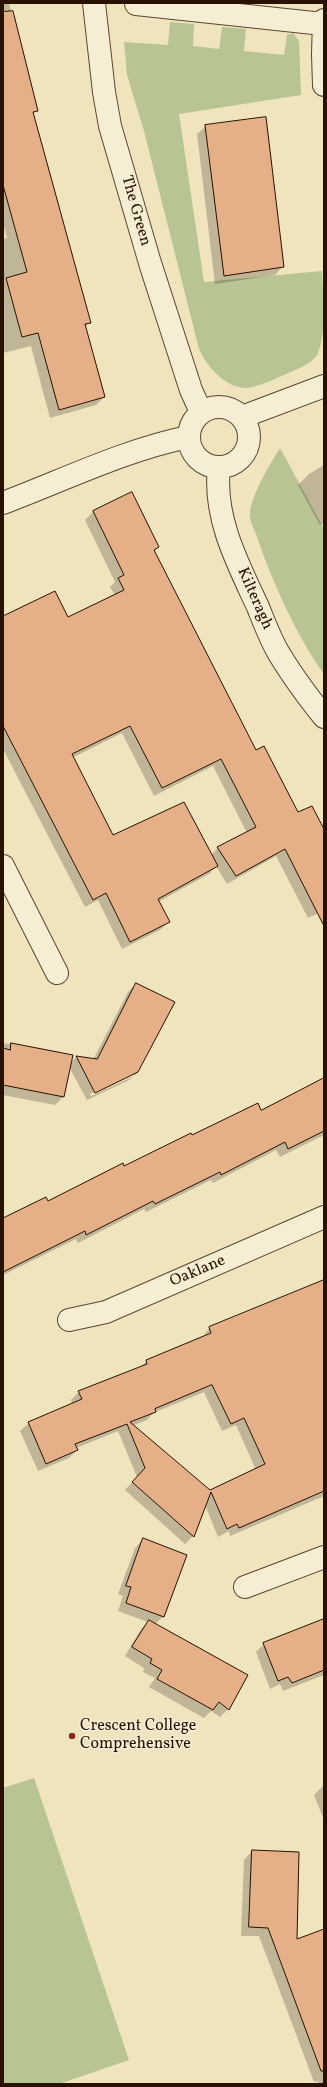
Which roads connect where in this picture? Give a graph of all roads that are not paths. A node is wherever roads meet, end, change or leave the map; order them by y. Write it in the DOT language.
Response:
graph roads {
  1 [pos="94,3"];
  2 [pos="136,4"];
  3 [pos="324,20"];
  4 [pos="324,24"];
  5 [pos="324,85"];
  6 [pos="324,386"];
  7 [pos="201,412"];
  8 [pos="242,417"];
  9 [pos="188,437"];
  10 [pos="219,468"];
  11 [pos="3,503"];
  12 [pos="324,717"];
  13 [pos="3,866"];
  14 [pos="57,973"];
  15 [pos="324,1217"];
  16 [pos="69,1320"];
  17 [pos="324,1557"];
  18 [pos="245,1587"];
  1 -- 7 [label="street, The Green"];
  2 -- 4 [label="street"];
  3 -- 4 [label="street"];
  4 -- 5 [label="street"];
  6 -- 8 [label="street"];
  7 -- 8 [label="street"];
  7 -- 9 [label="street"];
  8 -- 10 [label="street"];
  9 -- 10 [label="street"];
  9 -- 11 [label="street"];
  10 -- 12 [label="street, Kilteragh"];
  13 -- 14 [label="street"];
  15 -- 16 [label="street, Oaklane"];
  17 -- 18 [label="street"];
}
